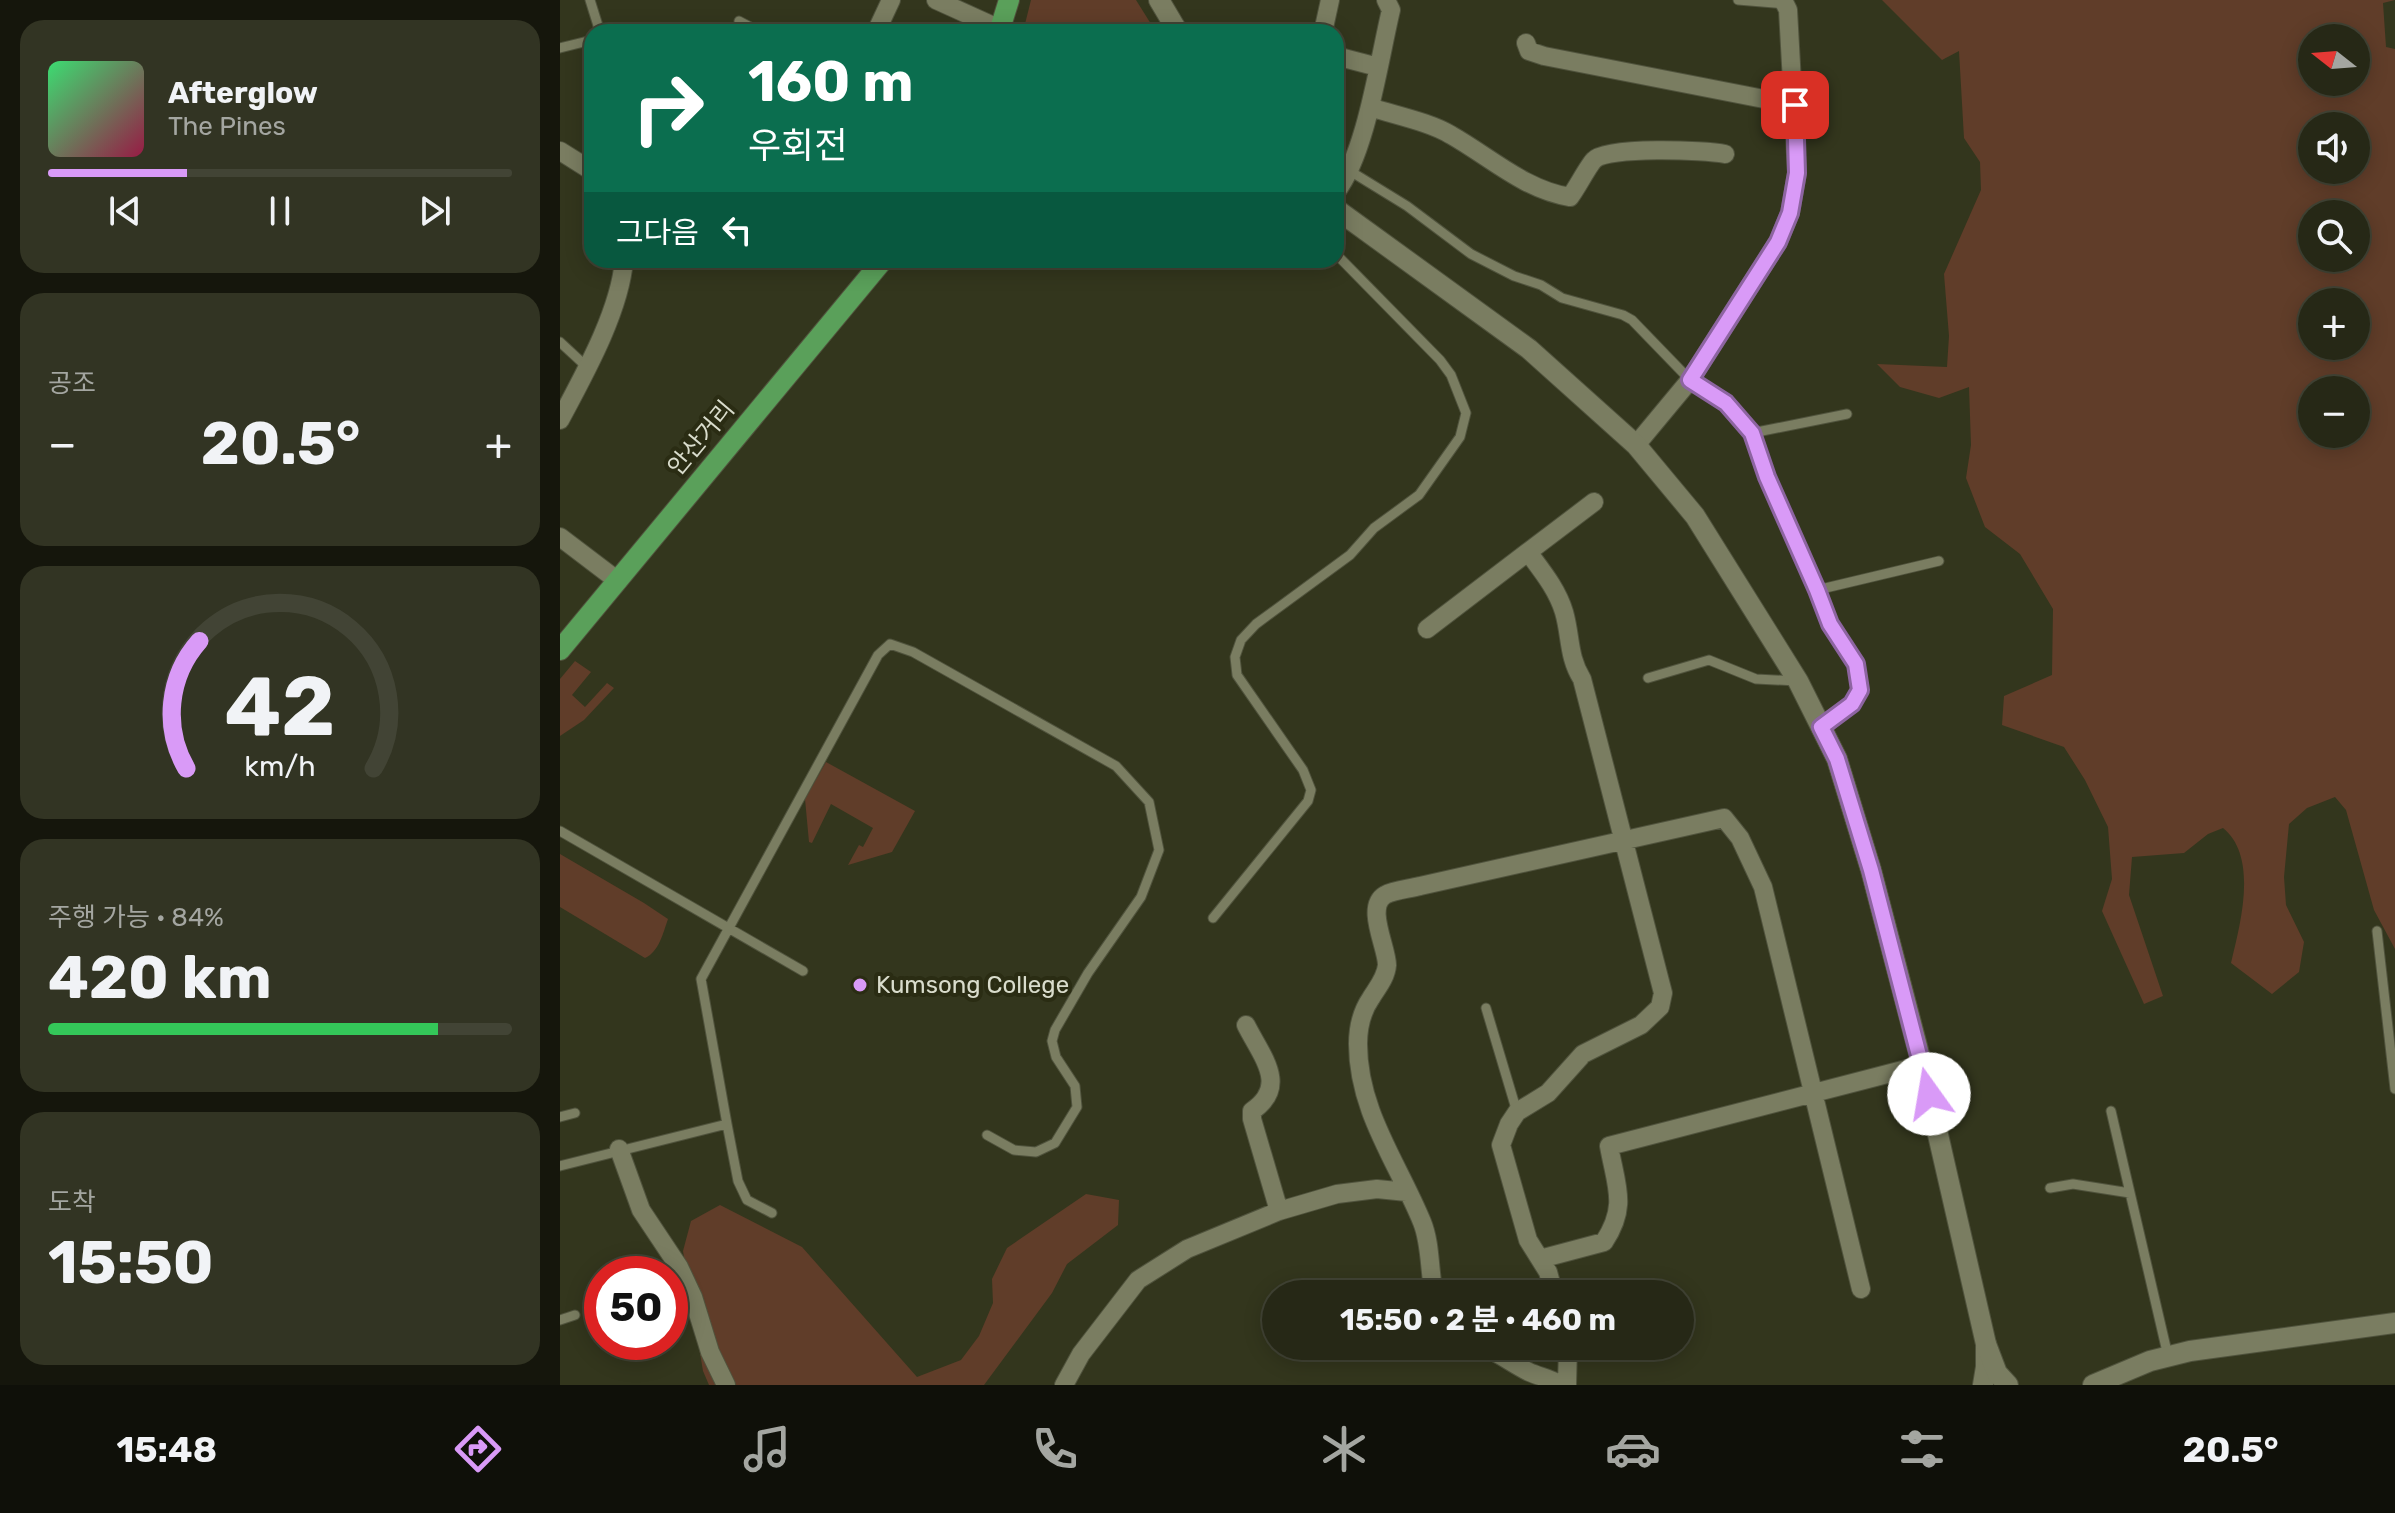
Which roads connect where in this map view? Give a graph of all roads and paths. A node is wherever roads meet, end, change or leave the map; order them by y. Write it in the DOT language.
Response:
graph roads {
  1 [pos="590,0"];
  2 [pos="891,0"];
  3 [pos="936,0"];
  4 [pos="1009,0"];
  5 [pos="1159,0"];
  6 [pos="1330,0"];
  7 [pos="1386,0"];
  8 [pos="1738,0"];
  9 [pos="1784,2"];
  10 [pos="739,21"];
  11 [pos="598,24"];
  12 [pos="745,24"];
  13 [pos="880,24"];
  14 [pos="985,24"];
  15 [pos="1001,24"];
  16 [pos="1173,24"];
  17 [pos="1325,24"];
  18 [pos="584,42"];
  19 [pos="1526,43"];
  20 [pos="560,48"];
  21 [pos="1344,58"];
  22 [pos="1378,67"];
  23 [pos="1795,105"];
  24 [pos="1370,107"];
  25 [pos="560,151"];
  26 [pos="1725,154"];
  27 [pos="584,166"];
  28 [pos="1350,171"];
  29 [pos="1344,180"];
  30 [pos="1344,215"];
  31 [pos="1344,262"];
  32 [pos="624,268"];
  33 [pos="876,268"];
  34 [pos="560,342"];
  35 [pos="588,368"];
  36 [pos="1690,380"];
  37 [pos="1847,414"];
  38 [pos="560,420"];
  39 [pos="1752,433"];
  40 [pos="1636,445"];
  41 [pos="1594,502"];
  42 [pos="560,537"];
  43 [pos="1528,552"];
  44 [pos="1939,561"];
  45 [pos="618,581"];
  46 [pos="1817,590"];
  47 [pos="1427,629"];
  48 [pos="560,650"];
  49 [pos="1648,678"];
  50 [pos="1798,681"];
  51 [pos="1821,727"];
  52 [pos="560,831"];
  53 [pos="1624,841"];
  54 [pos="1213,918"];
  55 [pos="730,929"];
  56 [pos="2377,931"];
  57 [pos="803,971"];
  58 [pos="1486,1008"];
  59 [pos="1246,1025"];
  60 [pos="1922,1065"];
  61 [pos="2395,1089"];
  62 [pos="1812,1093"];
  63 [pos="2111,1111"];
  64 [pos="1517,1112"];
  65 [pos="575,1113"];
  66 [pos="560,1117"];
  67 [pos="727,1124"];
  68 [pos="987,1135"];
  69 [pos="619,1149"];
  70 [pos="560,1166"];
  71 [pos="2050,1188"];
  72 [pos="1407,1192"];
  73 [pos="2130,1193"];
  74 [pos="1279,1211"];
  75 [pos="772,1213"];
  76 [pos="1540,1259"];
  77 [pos="1432,1280"];
  78 [pos="1550,1280"];
  79 [pos="1861,1289"];
  80 [pos="575,1315"];
  81 [pos="560,1320"];
  82 [pos="2395,1323"];
  83 [pos="1986,1344"];
  84 [pos="2168,1356"];
  85 [pos="1512,1360"];
  86 [pos="1568,1360"];
  87 [pos="726,1385"];
  88 [pos="1064,1385"];
  89 [pos="1560,1385"];
  90 [pos="1567,1385"];
  91 [pos="1983,1385"];
  92 [pos="2008,1385"];
  93 [pos="2093,1385"];
  1 -- 11 [label="lane"];
  2 -- 13 [label="street"];
  3 -- 14 [label="street"];
  4 -- 15 [label="main road"];
  5 -- 16 [label="main road"];
  6 -- 17 [label="street"];
  7 -- 22 [label="street"];
  8 -- 9 [label="lane"];
  9 -- 23 [label="street"];
  10 -- 12 [label="lane"];
  18 -- 20 [label="lane"];
  19 -- 23 [label="street"];
  21 -- 22 [label="street"];
  22 -- 24 [label="street"];
  23 -- 36 [label="street"];
  24 -- 26 [label="street"];
  24 -- 28 [label="street"];
  25 -- 27 [label="street"];
  28 -- 29 [label="street"];
  28 -- 36 [label="lane"];
  30 -- 40 [label="main road"];
  31 -- 54 [label="lane"];
  32 -- 35 [label="street"];
  33 -- 45 [label="main road, 안산거리"];
  34 -- 35 [label="lane"];
  35 -- 38 [label="street"];
  36 -- 39 [label="lane"];
  36 -- 40 [label="street"];
  37 -- 39 [label="lane"];
  39 -- 46 [label="lane"];
  40 -- 50 [label="main road"];
  41 -- 43 [label="street"];
  42 -- 45 [label="street"];
  43 -- 47 [label="street"];
  43 -- 53 [label="street"];
  44 -- 46 [label="lane"];
  45 -- 48 [label="main road, 안산거리"];
  46 -- 51 [label="lane"];
  49 -- 50 [label="lane"];
  50 -- 51 [label="main road"];
  51 -- 60 [label="main road"];
  52 -- 55 [label="lane"];
  53 -- 62 [label="street"];
  53 -- 64 [label="street"];
  53 -- 72 [label="street"];
  55 -- 57 [label="lane"];
  55 -- 67 [label="lane"];
  55 -- 68 [label="lane"];
  56 -- 61 [label="lane"];
  58 -- 64 [label="lane"];
  59 -- 74 [label="street"];
  60 -- 62 [label="street"];
  60 -- 83 [label="main road"];
  62 -- 76 [label="street"];
  62 -- 79 [label="street"];
  63 -- 73 [label="lane"];
  64 -- 76 [label="street"];
  65 -- 66 [label="lane"];
  67 -- 69 [label="lane"];
  67 -- 75 [label="lane"];
  69 -- 70 [label="lane"];
  69 -- 87 [label="street"];
  71 -- 73 [label="lane"];
  72 -- 74 [label="street"];
  72 -- 77 [label="street"];
  73 -- 84 [label="lane"];
  74 -- 88 [label="street"];
  76 -- 78 [label="street"];
  80 -- 81 [label="lane"];
  82 -- 84 [label="main road"];
  83 -- 91 [label="main road"];
  83 -- 92 [label="main road"];
  84 -- 93 [label="main road"];
  85 -- 89 [label="street"];
  86 -- 90 [label="street"];
}
